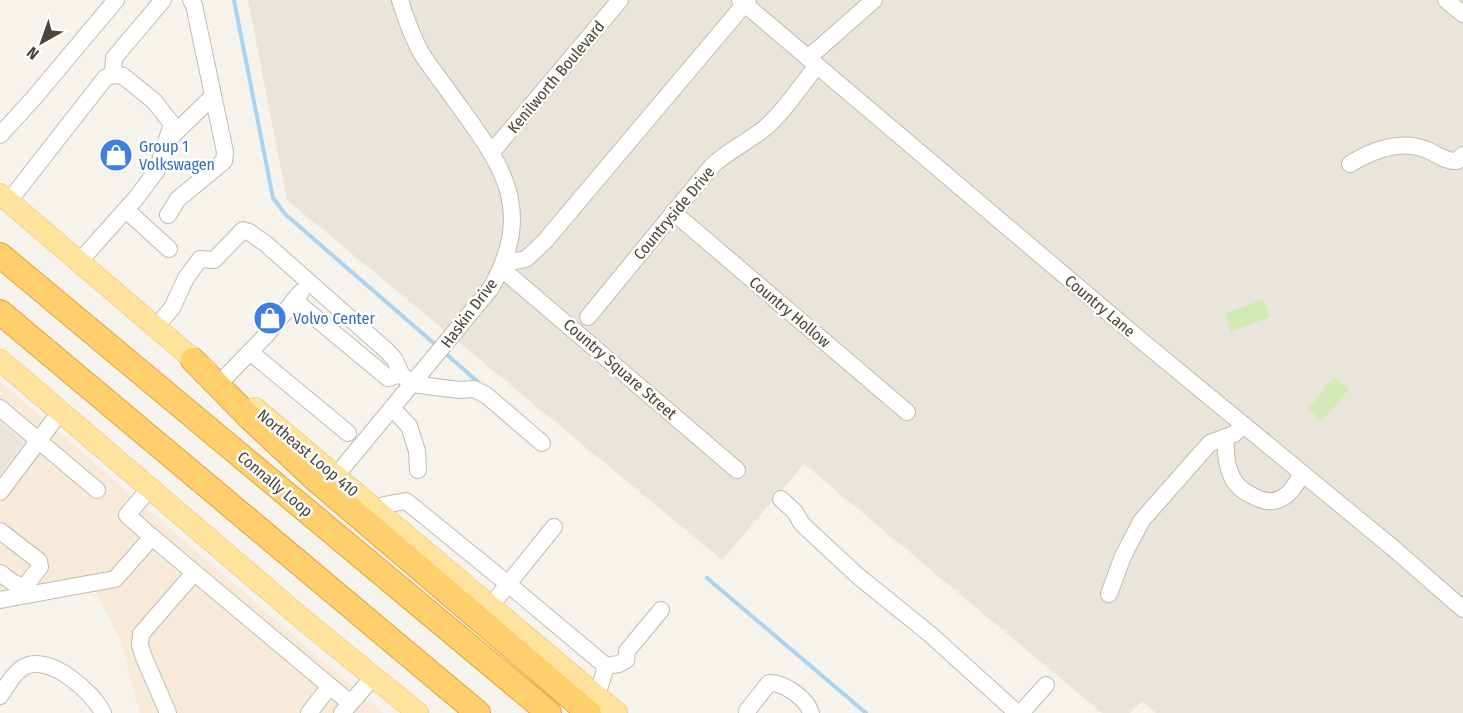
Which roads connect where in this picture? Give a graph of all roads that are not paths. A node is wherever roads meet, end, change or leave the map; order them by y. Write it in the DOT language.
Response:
graph roads {
  1 [pos="116,0"];
  2 [pos="163,0"];
  3 [pos="191,0"];
  4 [pos="400,0"];
  5 [pos="620,0"];
  6 [pos="874,0"];
  7 [pos="1446,0"];
  8 [pos="744,1"];
  9 [pos="1463,14"];
  10 [pos="812,62"];
  11 [pos="113,75"];
  12 [pos="213,96"];
  13 [pos="0,135"];
  14 [pos="169,139"];
  15 [pos="491,153"];
  16 [pos="1463,155"];
  17 [pos="1350,164"];
  18 [pos="4,197"];
  19 [pos="126,210"];
  20 [pos="673,212"];
  21 [pos="168,215"];
  22 [pos="169,249"];
  23 [pos="0,255"];
  24 [pos="79,262"];
  25 [pos="503,266"];
  26 [pos="309,282"];
  27 [pos="294,300"];
  28 [pos="0,312"];
  29 [pos="588,317"];
  30 [pos="155,328"];
  31 [pos="250,352"];
  32 [pos="0,360"];
  33 [pos="193,360"];
  34 [pos="407,379"];
  35 [pos="221,382"];
  36 [pos="0,408"];
  37 [pos="392,408"];
  38 [pos="60,412"];
  39 [pos="907,412"];
  40 [pos="1244,425"];
  41 [pos="348,433"];
  42 [pos="1226,438"];
  43 [pos="38,440"];
  44 [pos="542,444"];
  45 [pos="418,470"];
  46 [pos="737,470"];
  47 [pos="1302,473"];
  48 [pos="335,477"];
  49 [pos="150,488"];
  50 [pos="97,490"];
  51 [pos="0,492"];
  52 [pos="781,499"];
  53 [pos="377,512"];
  54 [pos="554,527"];
  55 [pos="0,531"];
  56 [pos="152,537"];
  57 [pos="0,573"];
  58 [pos="194,573"];
  59 [pos="508,584"];
  60 [pos="1109,594"];
  61 [pos="0,600"];
  62 [pos="490,607"];
  63 [pos="1463,609"];
  64 [pos="661,610"];
  65 [pos="606,666"];
  66 [pos="374,676"];
  67 [pos="1046,685"];
  68 [pos="330,686"];
  69 [pos="0,696"];
  70 [pos="591,703"];
  71 [pos="346,708"];
  72 [pos="747,711"];
  73 [pos="103,713"];
  74 [pos="168,713"];
  75 [pos="309,713"];
  76 [pos="418,713"];
  77 [pos="478,713"];
  78 [pos="549,713"];
  79 [pos="617,713"];
  80 [pos="811,713"];
  81 [pos="1019,713"];
  1 -- 13 [label="street"];
  2 -- 11 [label="street"];
  3 -- 12 [label="street"];
  4 -- 15 [label="street, Haskin Drive"];
  5 -- 15 [label="street, Kenilworth Boulevard"];
  6 -- 10 [label="street, Countryside Drive"];
  7 -- 9 [label="street"];
  8 -- 10 [label="street, Country Lane"];
  8 -- 25 [label="street"];
  10 -- 20 [label="street, Countryside Drive"];
  10 -- 40 [label="street, Country Lane"];
  11 -- 14 [label="street"];
  11 -- 18 [label="street"];
  12 -- 14 [label="street"];
  12 -- 21 [label="street"];
  14 -- 19 [label="street"];
  15 -- 25 [label="street, Haskin Drive"];
  16 -- 17 [label="street"];
  18 -- 24 [label="main road, Northeast Loop 410"];
  19 -- 22 [label="street"];
  19 -- 24 [label="street"];
  20 -- 29 [label="street, Countryside Drive"];
  20 -- 39 [label="street, Country Hollow"];
  23 -- 78 [label="highway, Connally Loop"];
  24 -- 30 [label="main road, Northeast Loop 410"];
  25 -- 34 [label="street, Haskin Drive"];
  25 -- 46 [label="street, Country Square Street"];
  26 -- 27 [label="street"];
  26 -- 30 [label="street"];
  26 -- 34 [label="street"];
  27 -- 31 [label="street"];
  27 -- 34 [label="street"];
  28 -- 77 [label="highway"];
  30 -- 33 [label="main road, Northeast Loop 410"];
  31 -- 35 [label="street"];
  31 -- 41 [label="street"];
  32 -- 38 [label="main road"];
  33 -- 35 [label="main road, Northeast Loop 410"];
  33 -- 70 [label="highway"];
  34 -- 37 [label="street, Haskin Drive"];
  34 -- 44 [label="street"];
  35 -- 48 [label="main road, Northeast Loop 410"];
  36 -- 43 [label="street"];
  37 -- 45 [label="street"];
  37 -- 48 [label="street, Haskin Drive"];
  38 -- 43 [label="street"];
  38 -- 49 [label="main road"];
  40 -- 42 [label="street"];
  40 -- 47 [label="street, Country Lane"];
  42 -- 47 [label="street"];
  42 -- 60 [label="street"];
  43 -- 50 [label="street"];
  43 -- 51 [label="street"];
  47 -- 63 [label="street, Country Lane"];
  48 -- 53 [label="main road, Northeast Loop 410"];
  49 -- 56 [label="street"];
  49 -- 66 [label="main road"];
  52 -- 81 [label="street"];
  53 -- 59 [label="street"];
  53 -- 62 [label="main road, Northeast Loop 410"];
  54 -- 59 [label="street"];
  55 -- 57 [label="street"];
  56 -- 58 [label="street"];
  56 -- 61 [label="street"];
  58 -- 68 [label="street"];
  58 -- 74 [label="street"];
  59 -- 62 [label="street"];
  59 -- 65 [label="street"];
  62 -- 70 [label="main road, Northeast Loop 410"];
  64 -- 65 [label="street"];
  65 -- 70 [label="street"];
  66 -- 71 [label="street"];
  66 -- 76 [label="main road"];
  67 -- 81 [label="street"];
  68 -- 71 [label="street"];
  68 -- 75 [label="street"];
  69 -- 73 [label="street"];
  70 -- 79 [label="main road, Northeast Loop 410"];
  72 -- 80 [label="street"];
}
